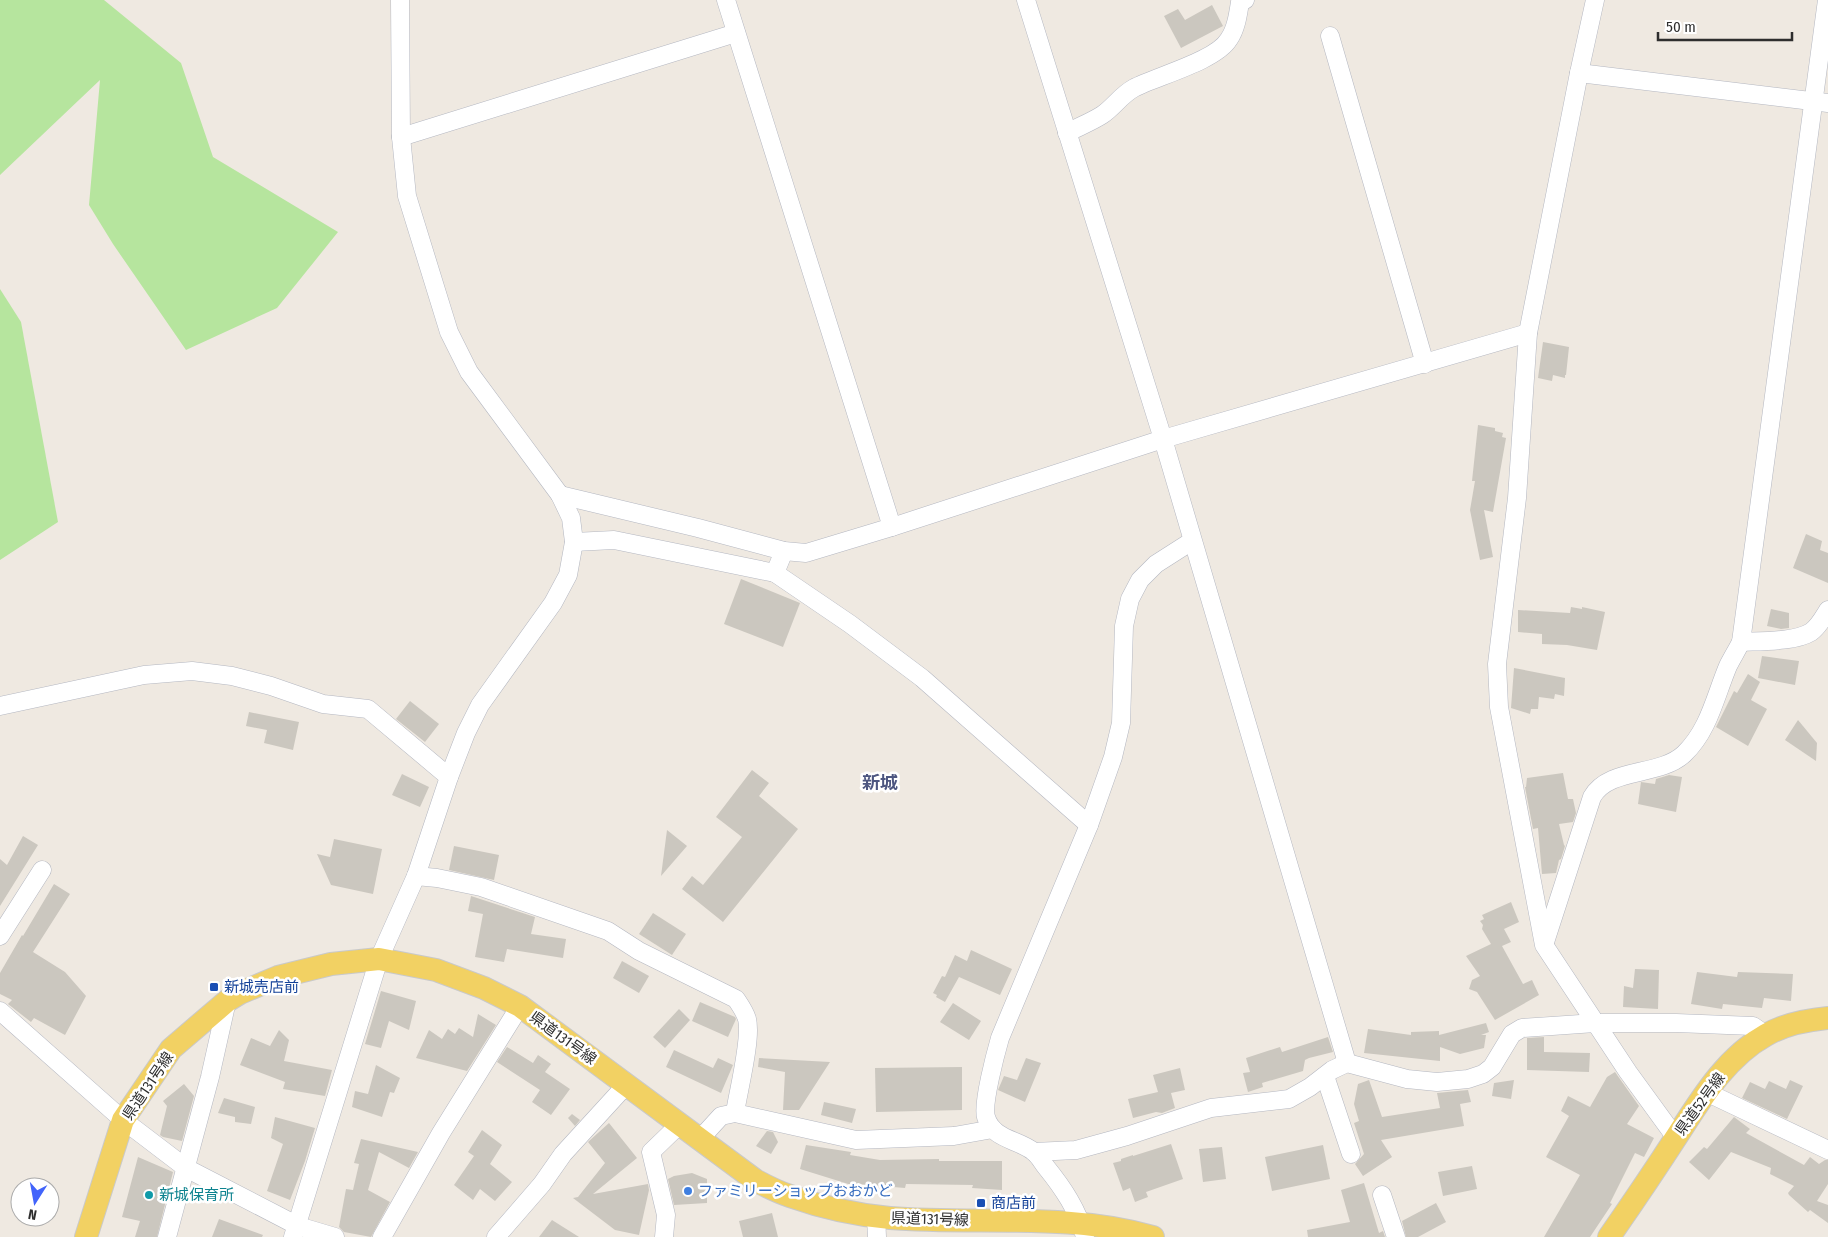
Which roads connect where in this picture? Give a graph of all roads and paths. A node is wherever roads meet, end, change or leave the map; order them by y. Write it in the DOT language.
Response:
graph roads {
  1 [pos="400,0"];
  2 [pos="726,0"];
  3 [pos="1026,0"];
  4 [pos="1245,0"];
  5 [pos="1595,0"];
  6 [pos="1827,0"];
  7 [pos="736,33"];
  8 [pos="1330,36"];
  9 [pos="1579,73"];
  10 [pos="1821,102"];
  11 [pos="1067,133"];
  12 [pos="401,137"];
  13 [pos="1528,333"];
  14 [pos="1424,364"];
  15 [pos="1163,439"];
  16 [pos="560,495"];
  17 [pos="892,528"];
  18 [pos="1192,541"];
  19 [pos="574,542"];
  20 [pos="784,551"];
  21 [pos="775,573"];
  22 [pos="1828,610"];
  23 [pos="1741,642"];
  24 [pos="0,706"];
  25 [pos="449,777"];
  26 [pos="1088,825"];
  27 [pos="42,870"];
  28 [pos="416,876"];
  29 [pos="0,936"];
  30 [pos="1544,945"];
  31 [pos="379,959"];
  32 [pos="227,1001"];
  33 [pos="520,1006"];
  34 [pos="0,1011"];
  35 [pos="1828,1018"];
  36 [pos="1595,1023"];
  37 [pos="1766,1035"];
  38 [pos="1348,1063"];
  39 [pos="1325,1076"];
  40 [pos="627,1084"];
  41 [pos="1706,1092"];
  42 [pos="735,1113"];
  43 [pos="123,1120"];
  44 [pos="680,1124"];
  45 [pos="993,1129"];
  46 [pos="1676,1138"];
  47 [pos="700,1139"];
  48 [pos="1828,1150"];
  49 [pos="1034,1152"];
  50 [pos="1352,1154"];
  51 [pos="186,1168"];
  52 [pos="1382,1195"];
  53 [pos="877,1226"];
  54 [pos="1083,1230"];
  55 [pos="295,1231"];
  56 [pos="86,1237"];
  57 [pos="167,1237"];
  58 [pos="335,1237"];
  59 [pos="382,1237"];
  60 [pos="496,1237"];
  61 [pos="664,1237"];
  62 [pos="1153,1237"];
  63 [pos="1396,1237"];
  64 [pos="1609,1237"];
  1 -- 12 [label="street"];
  2 -- 7 [label="street"];
  3 -- 11 [label="street"];
  4 -- 11 [label="street"];
  5 -- 9 [label="street"];
  6 -- 10 [label="street"];
  7 -- 12 [label="street"];
  7 -- 17 [label="street"];
  8 -- 14 [label="street"];
  9 -- 10 [label="street"];
  9 -- 13 [label="street"];
  10 -- 23 [label="street"];
  11 -- 15 [label="street"];
  12 -- 16 [label="street"];
  13 -- 14 [label="street"];
  13 -- 30 [label="street"];
  14 -- 15 [label="street"];
  15 -- 17 [label="street"];
  15 -- 18 [label="street"];
  16 -- 19 [label="street"];
  16 -- 20 [label="street"];
  17 -- 20 [label="street"];
  18 -- 26 [label="street"];
  18 -- 38 [label="street"];
  19 -- 21 [label="street"];
  19 -- 25 [label="street"];
  20 -- 21 [label="street"];
  21 -- 26 [label="street"];
  22 -- 23 [label="street"];
  23 -- 30 [label="street"];
  24 -- 25 [label="street"];
  25 -- 28 [label="street"];
  26 -- 45 [label="street"];
  27 -- 29 [label="street"];
  28 -- 31 [label="street"];
  28 -- 42 [label="street"];
  30 -- 36 [label="street"];
  31 -- 32 [label="main road, 県道131号線"];
  31 -- 33 [label="main road, 県道131号線"];
  31 -- 55 [label="street"];
  32 -- 43 [label="main road, 県道131号線"];
  32 -- 51 [label="street"];
  33 -- 40 [label="main road, 県道131号線"];
  33 -- 59 [label="street"];
  34 -- 43 [label="street"];
  35 -- 37 [label="main road, 県道52号線"];
  36 -- 37 [label="street"];
  36 -- 38 [label="street"];
  36 -- 46 [label="street"];
  37 -- 41 [label="main road, 県道52号線"];
  38 -- 39 [label="street"];
  39 -- 49 [label="street"];
  39 -- 50 [label="street"];
  40 -- 44 [label="main road, 県道131号線"];
  40 -- 60 [label="street"];
  41 -- 46 [label="main road, 県道52号線"];
  41 -- 48 [label="street"];
  42 -- 45 [label="street"];
  42 -- 47 [label="street"];
  43 -- 51 [label="street"];
  43 -- 56 [label="main road, 県道131号線"];
  44 -- 47 [label="main road, 県道131号線"];
  44 -- 61 [label="street"];
  45 -- 49 [label="street"];
  46 -- 64 [label="main road, 県道52号線"];
  47 -- 53 [label="main road, 県道131号線"];
  49 -- 54 [label="street"];
  51 -- 55 [label="street"];
  51 -- 57 [label="street"];
  52 -- 63 [label="street"];
  53 -- 54 [label="main road, 県道131号線"];
  54 -- 62 [label="main road, 県道131号線"];
  55 -- 58 [label="street"];
}
